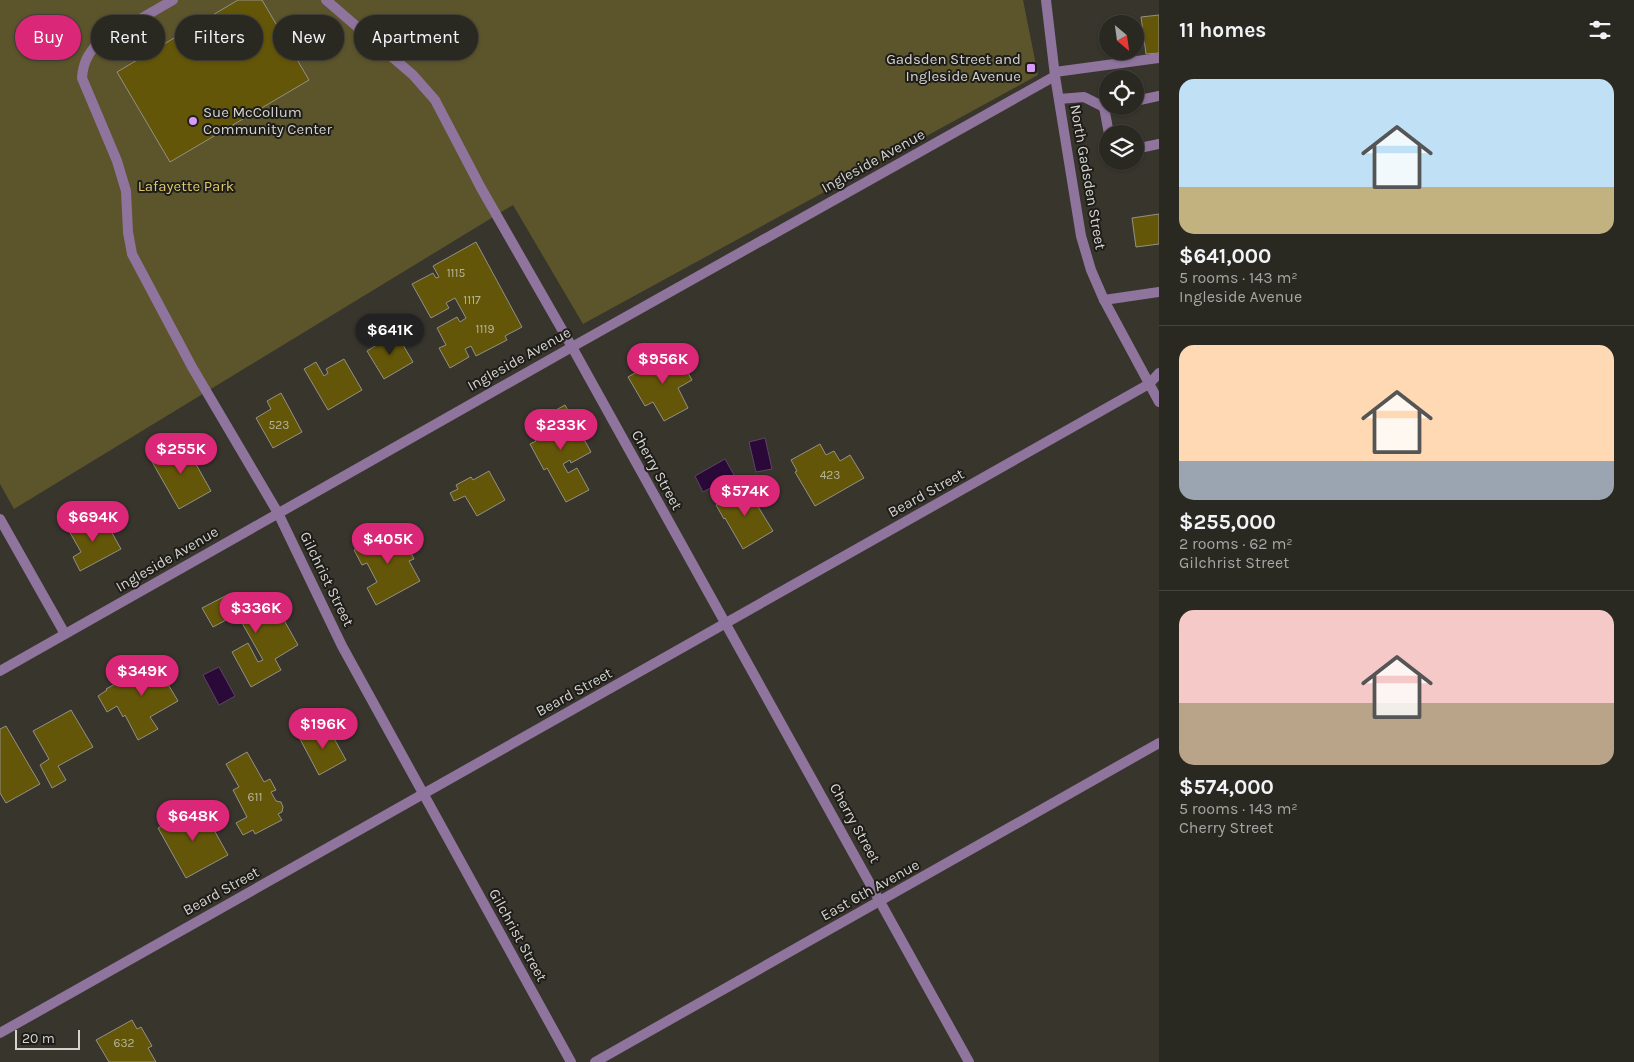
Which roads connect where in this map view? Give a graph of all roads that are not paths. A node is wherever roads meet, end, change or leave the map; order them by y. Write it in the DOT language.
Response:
graph roads {
  1 [pos="173,0"];
  2 [pos="326,0"];
  3 [pos="1046,0"];
  4 [pos="1159,58"];
  5 [pos="1055,74"];
  6 [pos="1159,96"];
  7 [pos="1059,98"];
  8 [pos="1144,99"];
  9 [pos="1099,104"];
  10 [pos="1159,144"];
  11 [pos="1144,147"];
  12 [pos="1159,292"];
  13 [pos="1104,300"];
  14 [pos="572,347"];
  15 [pos="1159,373"];
  16 [pos="1149,384"];
  17 [pos="1159,402"];
  18 [pos="278,513"];
  19 [pos="0,519"];
  20 [pos="725,623"];
  21 [pos="65,634"];
  22 [pos="0,671"];
  23 [pos="1159,743"];
  24 [pos="424,793"];
  25 [pos="881,901"];
  26 [pos="0,1033"];
  27 [pos="571,1062"];
  28 [pos="595,1062"];
  29 [pos="969,1062"];
  1 -- 18 [label="street, Gilchrist Street"];
  2 -- 14 [label="street, Cherry Street"];
  3 -- 5 [label="street, North Gadsden Street"];
  4 -- 5 [label="street"];
  5 -- 7 [label="street, North Gadsden Street"];
  5 -- 14 [label="street, Ingleside Avenue"];
  6 -- 8 [label="street"];
  7 -- 9 [label="street"];
  7 -- 13 [label="street, North Gadsden Street"];
  10 -- 11 [label="street"];
  12 -- 13 [label="street"];
  13 -- 16 [label="street, North Gadsden Street"];
  14 -- 18 [label="street, Ingleside Avenue"];
  14 -- 20 [label="street, Cherry Street"];
  15 -- 16 [label="street, Beard Street"];
  16 -- 17 [label="street, North Gadsden Street"];
  16 -- 20 [label="street, Beard Street"];
  18 -- 21 [label="street, Ingleside Avenue"];
  18 -- 24 [label="street, Gilchrist Street"];
  19 -- 21 [label="street"];
  20 -- 24 [label="street, Beard Street"];
  20 -- 25 [label="street, Cherry Street"];
  21 -- 22 [label="street, Ingleside Avenue"];
  23 -- 25 [label="street, East 6th Avenue"];
  24 -- 26 [label="street, Beard Street"];
  24 -- 27 [label="street, Gilchrist Street"];
  25 -- 28 [label="street, East 6th Avenue"];
  25 -- 29 [label="street, Cherry Street"];
}
